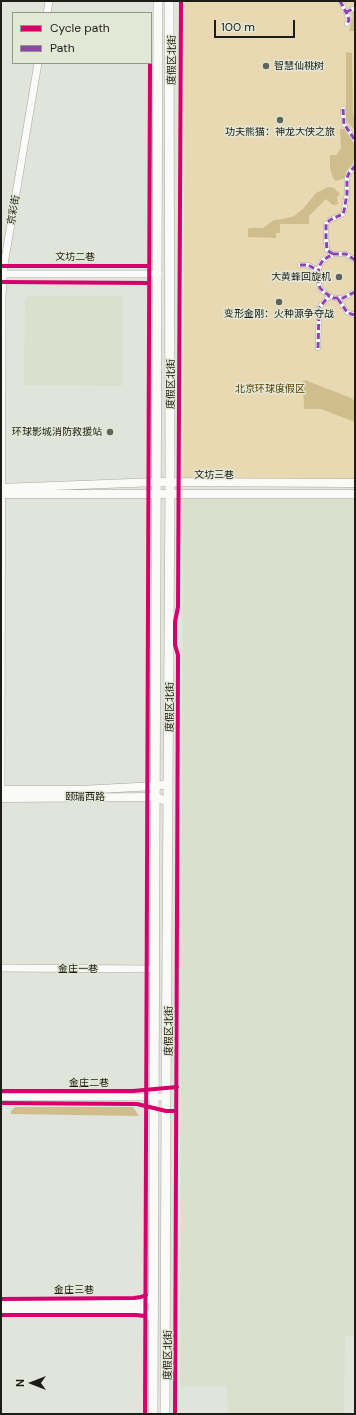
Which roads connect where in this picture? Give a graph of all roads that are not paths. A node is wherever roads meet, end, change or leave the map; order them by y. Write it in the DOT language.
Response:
graph roads {
  1 [pos="49,1"];
  2 [pos="158,1"];
  3 [pos="169,1"];
  4 [pos="340,1"];
  5 [pos="355,8"];
  6 [pos="47,12"];
  7 [pos="346,12"];
  8 [pos="347,24"];
  9 [pos="38,64"];
  10 [pos="343,109"];
  11 [pos="355,140"];
  12 [pos="355,166"];
  13 [pos="333,254"];
  14 [pos="355,260"];
  15 [pos="300,265"];
  16 [pos="318,270"];
  17 [pos="2,274"];
  18 [pos="158,274"];
  19 [pos="355,292"];
  20 [pos="328,296"];
  21 [pos="338,299"];
  22 [pos="355,315"];
  23 [pos="318,348"];
  24 [pos="157,482"];
  25 [pos="170,482"];
  26 [pos="355,483"];
  27 [pos="2,491"];
  28 [pos="157,494"];
  29 [pos="169,494"];
  30 [pos="355,494"];
  31 [pos="168,784"];
  32 [pos="156,786"];
  33 [pos="1,790"];
  34 [pos="156,797"];
  35 [pos="1,798"];
  36 [pos="168,802"];
  37 [pos="1,803"];
  38 [pos="1,968"];
  39 [pos="156,969"];
  40 [pos="155,1071"];
  41 [pos="166,1071"];
  42 [pos="1,1097"];
  43 [pos="155,1097"];
  44 [pos="166,1097"];
  45 [pos="155,1124"];
  46 [pos="166,1125"];
  47 [pos="154,1295"];
  48 [pos="1,1304"];
  49 [pos="1,1310"];
  50 [pos="154,1318"];
  51 [pos="154,1414"];
  52 [pos="165,1414"];
  1 -- 6 [label="street"];
  2 -- 18 [label="main road, 度假区北街"];
  3 -- 25 [label="main road, 度假区北街"];
  4 -- 7 [label="street"];
  5 -- 7 [label="street"];
  7 -- 8 [label="street"];
  9 -- 17 [label="street, 京彩街"];
  10 -- 11 [label="street"];
  12 -- 13 [label="street"];
  13 -- 14 [label="street"];
  13 -- 16 [label="street"];
  15 -- 16 [label="street"];
  16 -- 20 [label="street"];
  17 -- 18 [label="street, 文坊二巷"];
  17 -- 27 [label="street, 京彩街"];
  18 -- 24 [label="main road, 度假区北街"];
  19 -- 21 [label="street"];
  20 -- 21 [label="street"];
  20 -- 23 [label="street"];
  21 -- 22 [label="street"];
  24 -- 25 [label="main road, 文坊三巷"];
  24 -- 27 [label="main road, 文坊三巷"];
  24 -- 28 [label="main road, 度假区北街"];
  25 -- 26 [label="main road, 文坊三巷"];
  25 -- 29 [label="main road, 度假区北街"];
  27 -- 28 [label="main road, 文坊三巷"];
  27 -- 33 [label="street, 京彩街"];
  28 -- 29 [label="main road, 文坊三巷"];
  28 -- 32 [label="main road, 度假区北街"];
  29 -- 30 [label="main road, 文坊三巷"];
  29 -- 31 [label="main road, 度假区北街"];
  31 -- 32 [label="main road, 颐瑞西路"];
  31 -- 36 [label="main road, 度假区北街"];
  32 -- 33 [label="main road, 颐瑞西路"];
  32 -- 34 [label="main road, 度假区北街"];
  34 -- 35 [label="main road, 颐瑞西路"];
  34 -- 36 [label="main road, 颐瑞西路"];
  34 -- 39 [label="main road, 度假区北街"];
  35 -- 37 [label="street"];
  36 -- 41 [label="main road, 度假区北街"];
  38 -- 39 [label="street, 金庄一巷"];
  39 -- 40 [label="main road, 度假区北街"];
  40 -- 41 [label="main road"];
  40 -- 43 [label="main road, 度假区北街"];
  41 -- 44 [label="main road, 度假区北街"];
  42 -- 43 [label="street, 金庄二巷"];
  43 -- 44 [label="street, 金庄二巷"];
  43 -- 45 [label="main road, 度假区北街"];
  44 -- 46 [label="main road, 度假区北街"];
  45 -- 46 [label="main road"];
  45 -- 47 [label="main road, 度假区北街"];
  46 -- 52 [label="main road, 度假区北街"];
  47 -- 48 [label="main road, 金庄三巷"];
  47 -- 50 [label="main road, 度假区北街"];
  49 -- 50 [label="main road, 金庄三巷"];
  50 -- 51 [label="main road, 度假区北街"];
}
